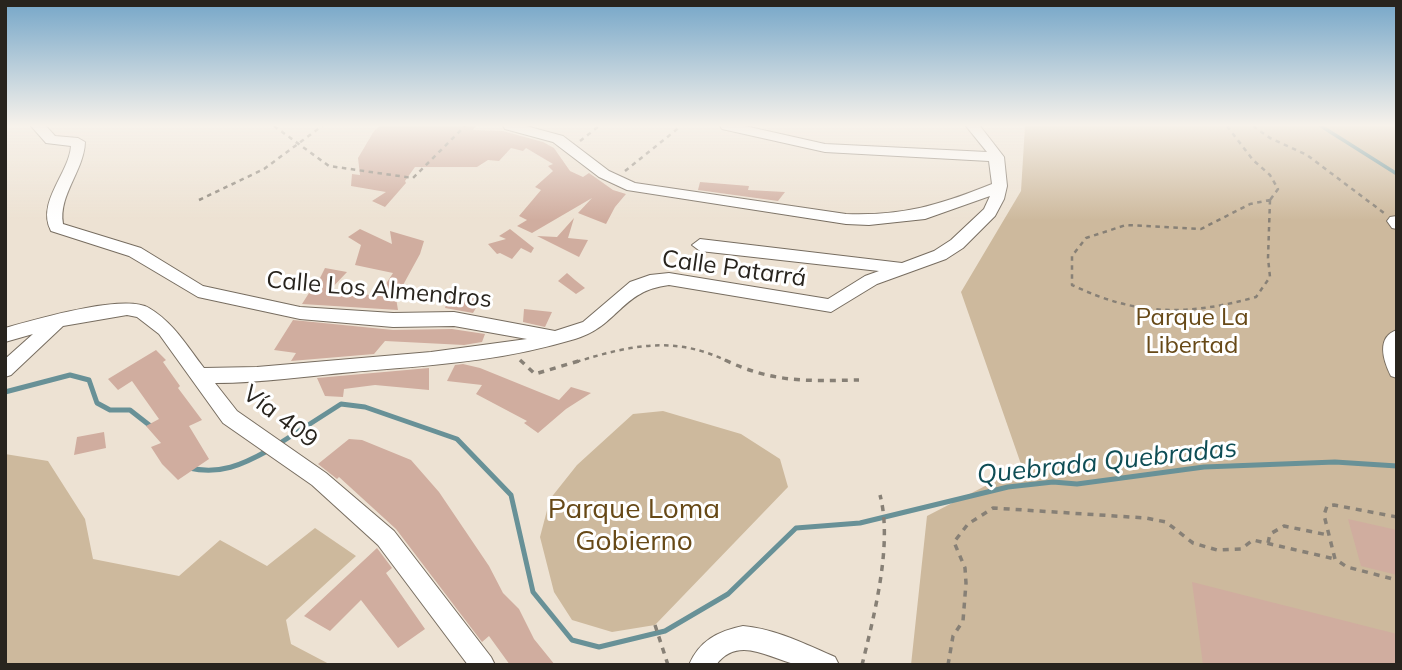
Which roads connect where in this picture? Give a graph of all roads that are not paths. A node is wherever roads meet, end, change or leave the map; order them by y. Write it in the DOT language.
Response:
graph roads {
  1 [pos="75,157"];
  2 [pos="584,157"];
  3 [pos="997,157"];
  4 [pos="1000,186"];
  5 [pos="701,245"];
  6 [pos="904,268"];
  7 [pos="59,320"];
  8 [pos="5,335"];
  9 [pos="556,337"];
  10 [pos="1397,337"];
  11 [pos="5,370"];
  12 [pos="1397,371"];
  13 [pos="199,375"];
  14 [pos="483,665"];
  15 [pos="701,665"];
  16 [pos="827,665"];
  1 -- 9 [label="street, Calle Los Almendros"];
  2 -- 4 [label="street"];
  3 -- 4 [label="street"];
  4 -- 6 [label="street, Calle Patarrá"];
  5 -- 6 [label="street"];
  6 -- 9 [label="street, Calle Patarrá"];
  7 -- 8 [label="street, Vía 409"];
  7 -- 11 [label="street"];
  7 -- 13 [label="street, Vía 409"];
  9 -- 13 [label="street, Calle Patarrá"];
  10 -- 12 [label="street"];
  13 -- 14 [label="street, Vía 409"];
  15 -- 16 [label="street"];
}
